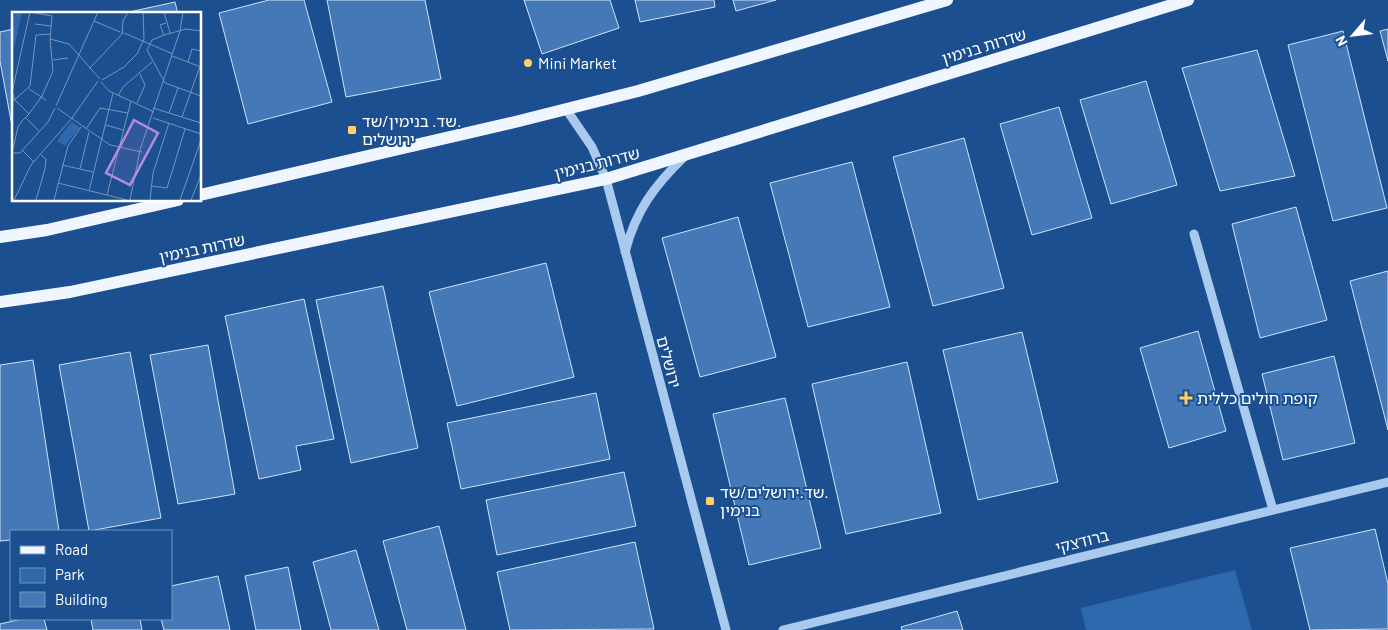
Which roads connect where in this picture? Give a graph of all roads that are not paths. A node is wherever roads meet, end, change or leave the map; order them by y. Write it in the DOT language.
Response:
graph roads {
  1 [pos="947,0"];
  2 [pos="1188,0"];
  3 [pos="566,109"];
  4 [pos="685,156"];
  5 [pos="606,179"];
  6 [pos="201,195"];
  7 [pos="174,201"];
  8 [pos="1194,234"];
  9 [pos="0,237"];
  10 [pos="624,254"];
  11 [pos="0,302"];
  12 [pos="1388,482"];
  13 [pos="1273,510"];
  14 [pos="726,630"];
  15 [pos="783,630"];
  1 -- 3 [label="main road"];
  2 -- 4 [label="main road, שדרות בנימין"];
  3 -- 5 [label="street, ירושלים"];
  3 -- 6 [label="main road"];
  4 -- 5 [label="main road, שדרות בנימין"];
  4 -- 10 [label="street"];
  5 -- 10 [label="street, ירושלים"];
  5 -- 11 [label="main road, שדרות בנימין"];
  7 -- 9 [label="main road"];
  8 -- 13 [label="street"];
  10 -- 14 [label="street, ירושלים"];
  12 -- 13 [label="street, ברודצקי"];
  13 -- 15 [label="street, ברודצקי"];
}
